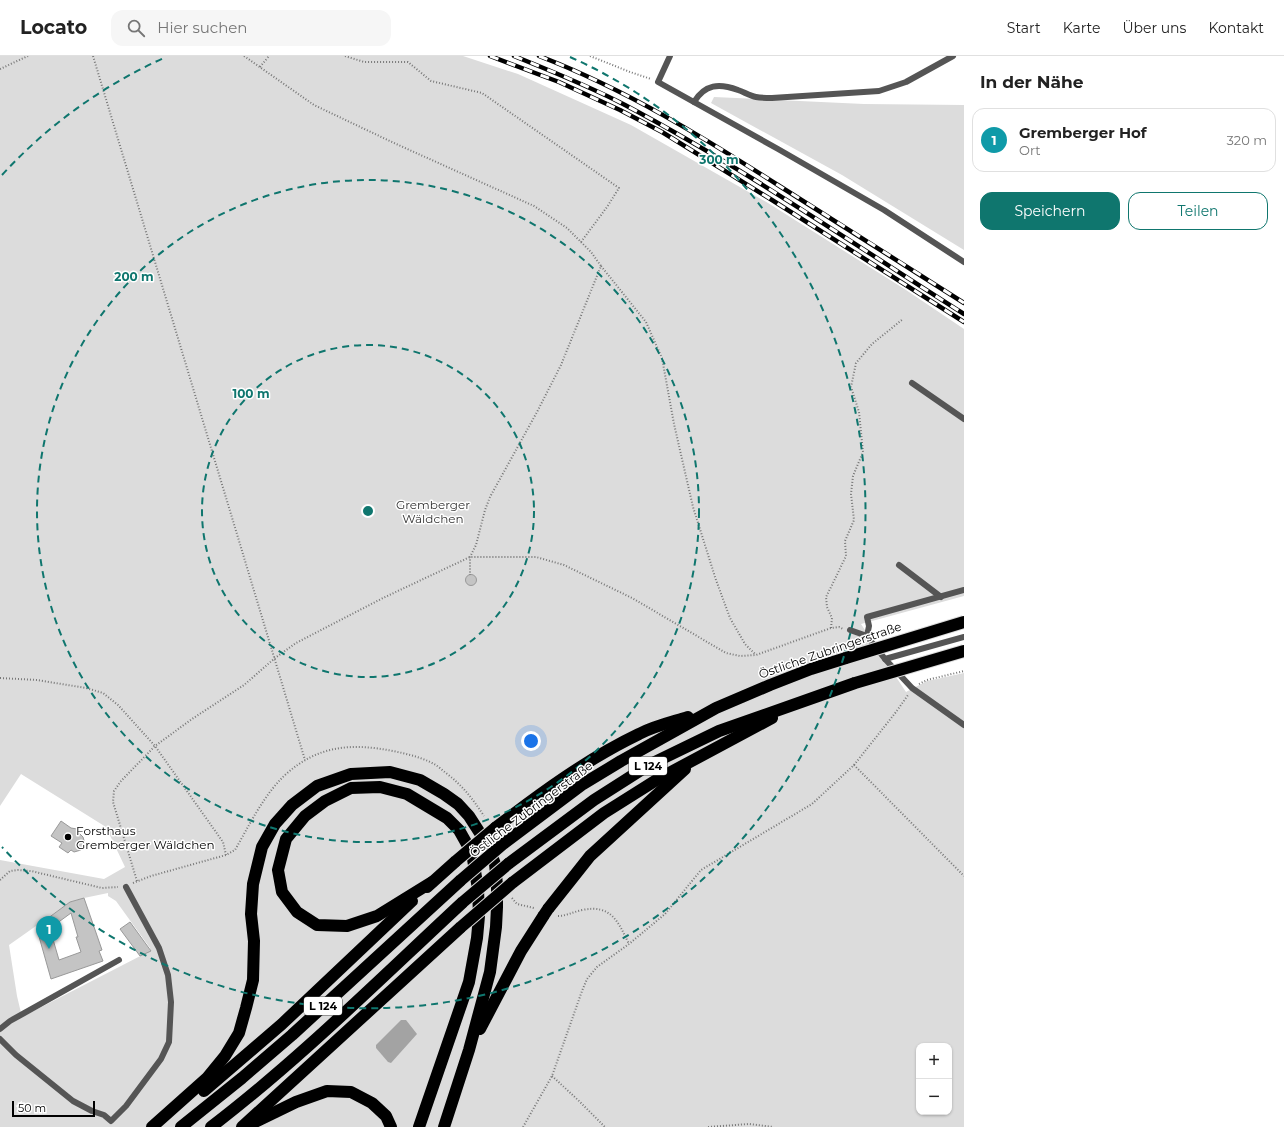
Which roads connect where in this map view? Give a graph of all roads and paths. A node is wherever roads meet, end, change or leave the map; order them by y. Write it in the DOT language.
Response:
graph roads {
  1 [pos="28,56"];
  2 [pos="93,56"];
  3 [pos="244,56"];
  4 [pos="269,56"];
  5 [pos="345,56"];
  6 [pos="590,56"];
  7 [pos="670,56"];
  8 [pos="953,56"];
  9 [pos="260,67"];
  10 [pos="0,69"];
  11 [pos="658,82"];
  12 [pos="694,102"];
  13 [pos="581,242"];
  14 [pos="964,262"];
  15 [pos="601,266"];
  16 [pos="903,319"];
  17 [pos="912,383"];
  18 [pos="964,419"];
  19 [pos="470,557"];
  20 [pos="898,565"];
  21 [pos="470,575"];
  22 [pos="964,590"];
  23 [pos="941,597"];
  24 [pos="964,622"];
  25 [pos="831,628"];
  26 [pos="850,630"];
  27 [pos="867,636"];
  28 [pos="964,638"];
  29 [pos="964,651"];
  30 [pos="756,655"];
  31 [pos="275,658"];
  32 [pos="885,659"];
  33 [pos="964,672"];
  34 [pos="0,678"];
  35 [pos="912,688"];
  36 [pos="806,700"];
  37 [pos="716,708"];
  38 [pos="964,725"];
  39 [pos="155,746"];
  40 [pos="697,759"];
  41 [pos="854,765"];
  42 [pos="226,855"];
  43 [pos="964,876"];
  44 [pos="0,880"];
  45 [pos="138,881"];
  46 [pos="432,882"];
  47 [pos="126,887"];
  48 [pos="119,960"];
  49 [pos="0,1029"];
  50 [pos="0,1039"];
  51 [pos="469,1050"];
  52 [pos="552,1076"];
  53 [pos="153,1127"];
  54 [pos="181,1127"];
  55 [pos="211,1127"];
  56 [pos="244,1127"];
  57 [pos="391,1127"];
  58 [pos="419,1127"];
  59 [pos="444,1127"];
  60 [pos="523,1127"];
  61 [pos="604,1127"];
  62 [pos="708,1127"];
  63 [pos="773,1127"];
  1 -- 10 [label="path"];
  2 -- 31 [label="path"];
  3 -- 9 [label="path"];
  4 -- 9 [label="path"];
  5 -- 13 [label="path"];
  6 -- 11 [label="path"];
  7 -- 11 [label="lane"];
  8 -- 12 [label="lane"];
  9 -- 13 [label="path"];
  11 -- 12 [label="lane"];
  12 -- 14 [label="lane"];
  13 -- 15 [label="path"];
  15 -- 19 [label="path"];
  15 -- 30 [label="path"];
  16 -- 25 [label="path"];
  17 -- 18 [label="lane"];
  19 -- 21 [label="path"];
  19 -- 30 [label="path"];
  19 -- 31 [label="path"];
  20 -- 23 [label="lane"];
  22 -- 23 [label="lane"];
  23 -- 27 [label="lane"];
  24 -- 37 [label="highway, Östliche Zubringerstraße / L 124, bridge"];
  25 -- 26 [label="path"];
  25 -- 30 [label="path"];
  26 -- 27 [label="lane"];
  27 -- 32 [label="lane"];
  28 -- 32 [label="lane"];
  29 -- 36 [label="highway, L 124, bridge"];
  31 -- 39 [label="path"];
  31 -- 42 [label="path"];
  32 -- 35 [label="lane"];
  33 -- 35 [label="path"];
  34 -- 39 [label="path"];
  35 -- 38 [label="lane"];
  35 -- 41 [label="path"];
  36 -- 40 [label="highway"];
  36 -- 55 [label="highway, L 124, bridge"];
  37 -- 46 [label="highway, bridge"];
  37 -- 54 [label="highway, Östliche Zubringerstraße / L 124, bridge"];
  39 -- 42 [label="path"];
  39 -- 45 [label="path"];
  40 -- 51 [label="highway"];
  40 -- 56 [label="highway, bridge"];
  41 -- 43 [label="path"];
  41 -- 52 [label="path"];
  42 -- 45 [label="path"];
  44 -- 47 [label="path"];
  45 -- 47 [label="path"];
  46 -- 53 [label="highway"];
  46 -- 58 [label="highway"];
  47 -- 50 [label="lane"];
  48 -- 49 [label="lane"];
  51 -- 53 [label="highway"];
  51 -- 59 [label="highway"];
  52 -- 60 [label="path"];
  52 -- 61 [label="path"];
  56 -- 57 [label="highway"];
  62 -- 63 [label="path"];
}
